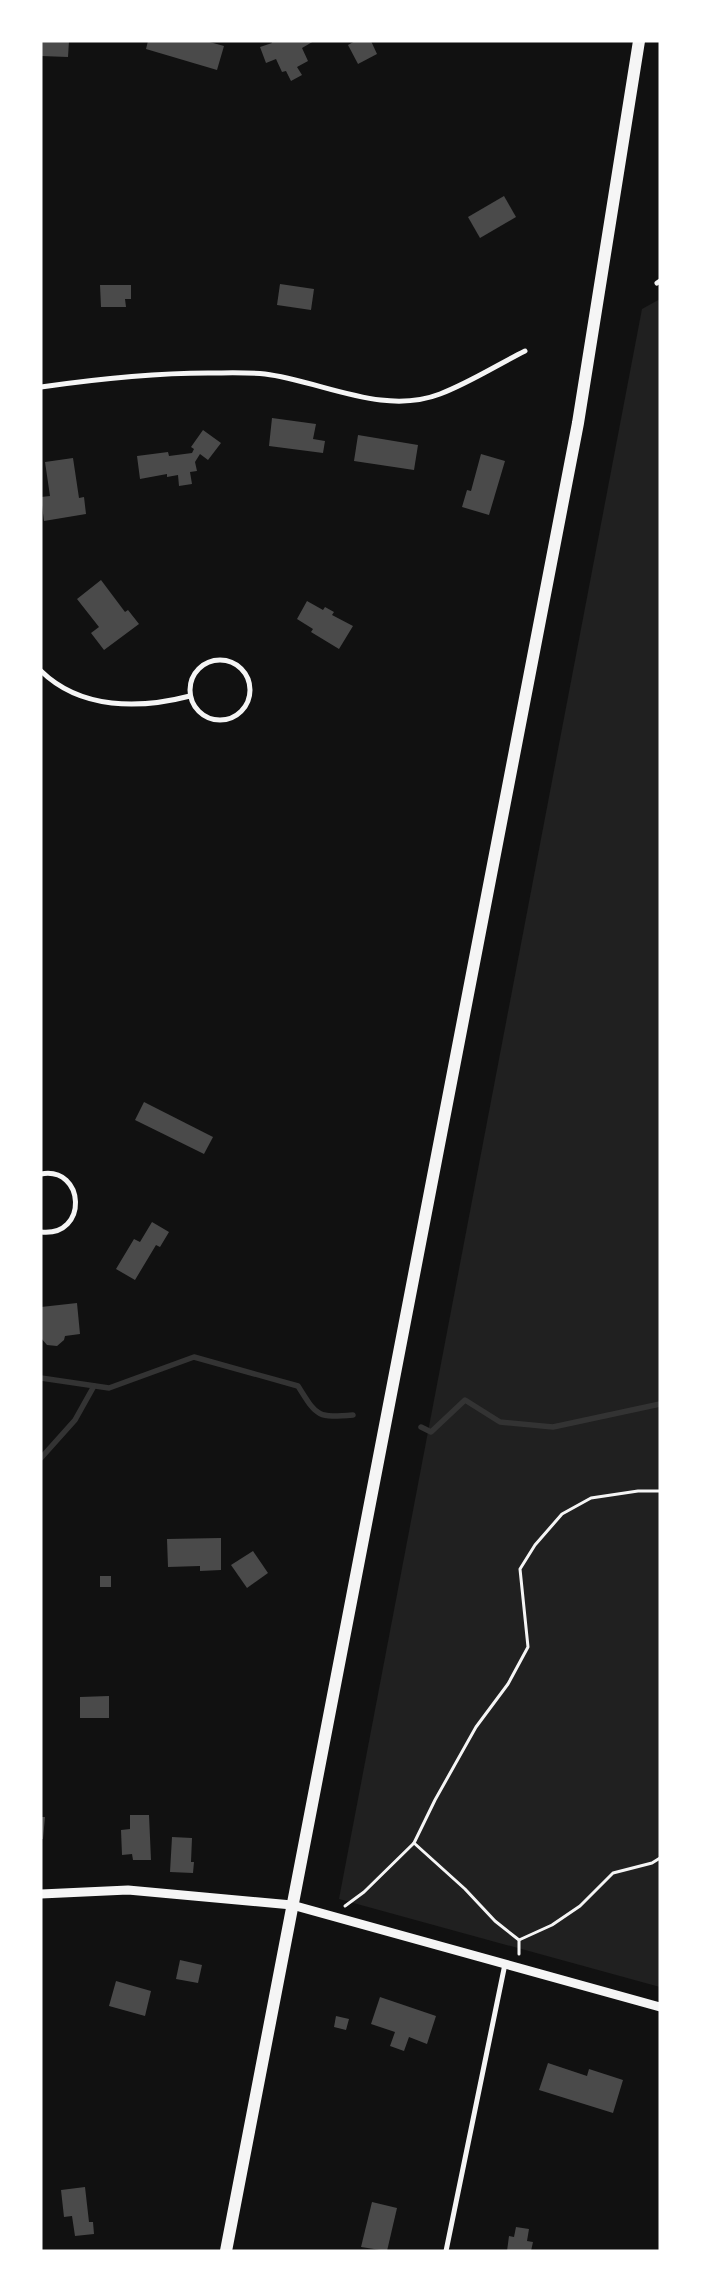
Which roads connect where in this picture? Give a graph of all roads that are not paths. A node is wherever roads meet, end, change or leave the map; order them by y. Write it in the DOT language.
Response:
graph roads {
  1 [pos="639,41"];
  2 [pos="524,351"];
  3 [pos="41,387"];
  4 [pos="41,671"];
  5 [pos="190,696"];
  6 [pos="41,1174"];
  7 [pos="41,1232"];
  8 [pos="41,1894"];
  9 [pos="292,1905"];
  10 [pos="506,1964"];
  11 [pos="660,2006"];
  12 [pos="226,2251"];
  13 [pos="446,2251"];
  1 -- 9 [label="main road"];
  2 -- 3 [label="street"];
  4 -- 5 [label="street"];
  5 -- 5 [label="street"];
  6 -- 7 [label="street"];
  8 -- 9 [label="street"];
  9 -- 10 [label="street"];
  9 -- 12 [label="main road"];
  10 -- 11 [label="street"];
  10 -- 13 [label="street"];
}
